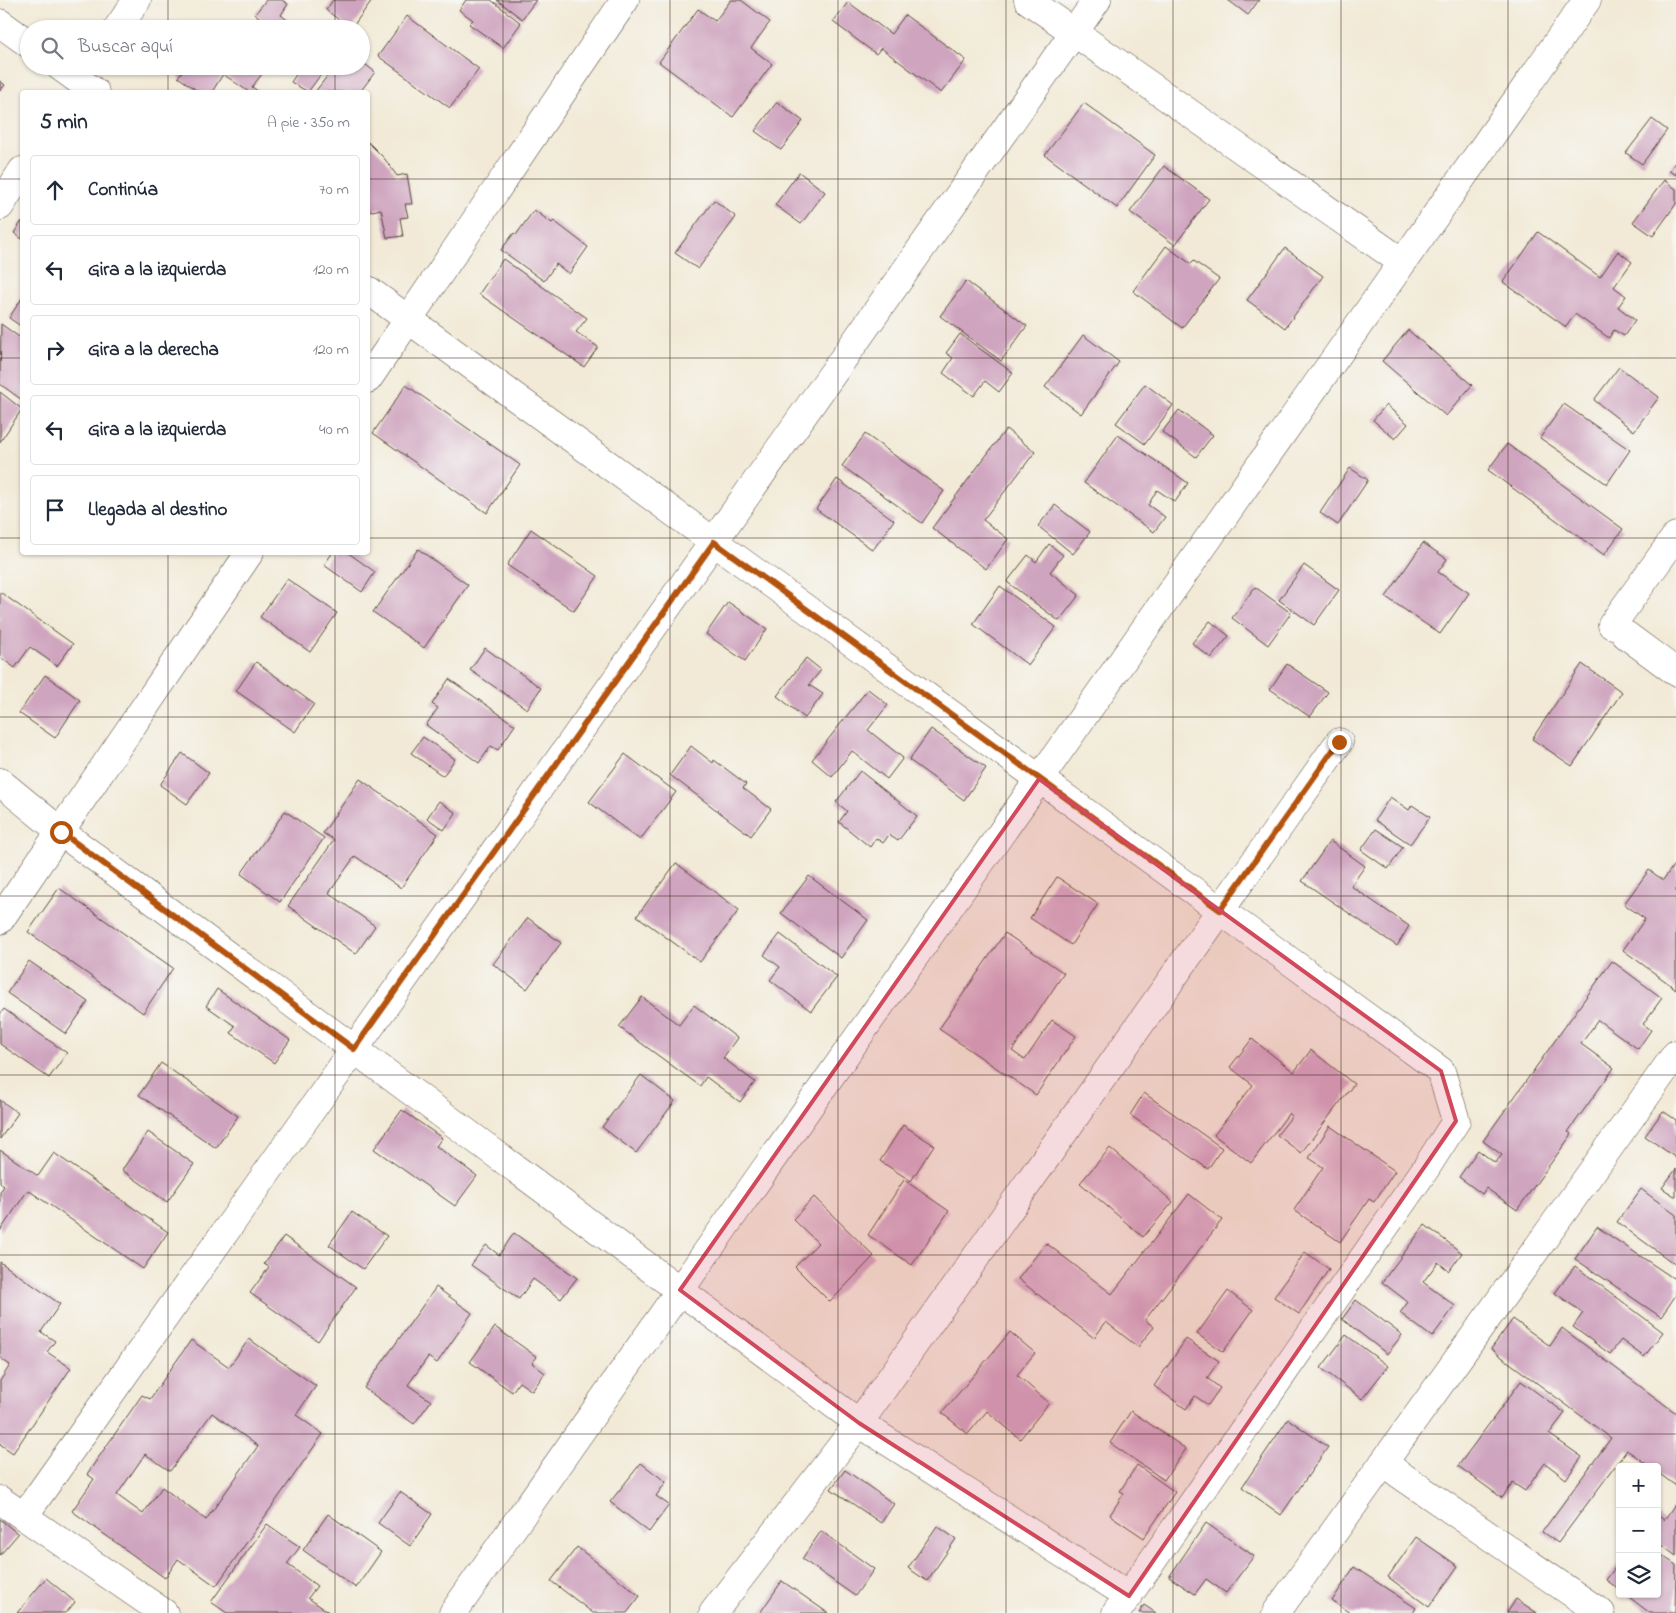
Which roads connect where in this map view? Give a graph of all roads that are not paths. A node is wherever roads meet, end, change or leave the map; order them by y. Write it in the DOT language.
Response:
graph roads {
  1 [pos="137,0"];
  2 [pos="625,0"];
  3 [pos="1028,0"];
  4 [pos="1097,0"];
  5 [pos="1587,0"];
  6 [pos="123,20"];
  7 [pos="0,23"];
  8 [pos="1074,32"];
  9 [pos="20,37"];
  10 [pos="20,174"];
  11 [pos="0,206"];
  12 [pos="1402,262"];
  13 [pos="370,292"];
  14 [pos="408,320"];
  15 [pos="370,376"];
  16 [pos="1676,536"];
  17 [pos="714,542"];
  18 [pos="248,555"];
  19 [pos="1676,672"];
  20 [pos="1339,742"];
  21 [pos="1039,779"];
  22 [pos="0,782"];
  23 [pos="61,832"];
  24 [pos="1220,910"];
  25 [pos="0,920"];
  26 [pos="354,1049"];
  27 [pos="1676,1054"];
  28 [pos="680,1290"];
  29 [pos="859,1423"];
  30 [pos="1383,1464"];
  31 [pos="0,1500"];
  32 [pos="24,1516"];
  33 [pos="1123,1604"];
  34 [pos="164,1613"];
  35 [pos="453,1613"];
  36 [pos="713,1613"];
  37 [pos="1276,1613"];
  38 [pos="1601,1613"];
  1 -- 6 [label="street"];
  2 -- 14 [label="street"];
  3 -- 8 [label="street"];
  4 -- 8 [label="street"];
  5 -- 12 [label="street"];
  7 -- 9 [label="street"];
  8 -- 12 [label="street"];
  8 -- 17 [label="street"];
  10 -- 11 [label="street"];
  12 -- 21 [label="street"];
  13 -- 14 [label="street"];
  14 -- 15 [label="street"];
  14 -- 17 [label="street"];
  16 -- 19 [label="street"];
  17 -- 21 [label="street"];
  17 -- 26 [label="street"];
  18 -- 23 [label="street"];
  20 -- 24 [label="street"];
  21 -- 24 [label="street"];
  21 -- 28 [label="street"];
  22 -- 23 [label="street"];
  23 -- 25 [label="street"];
  23 -- 26 [label="street"];
  24 -- 29 [label="street"];
  24 -- 33 [label="street"];
  26 -- 28 [label="street"];
  26 -- 32 [label="street"];
  27 -- 30 [label="street"];
  28 -- 29 [label="street"];
  28 -- 35 [label="street"];
  29 -- 33 [label="street"];
  29 -- 36 [label="street"];
  30 -- 37 [label="street"];
  30 -- 38 [label="street"];
  31 -- 32 [label="street"];
  32 -- 34 [label="street"];
}
